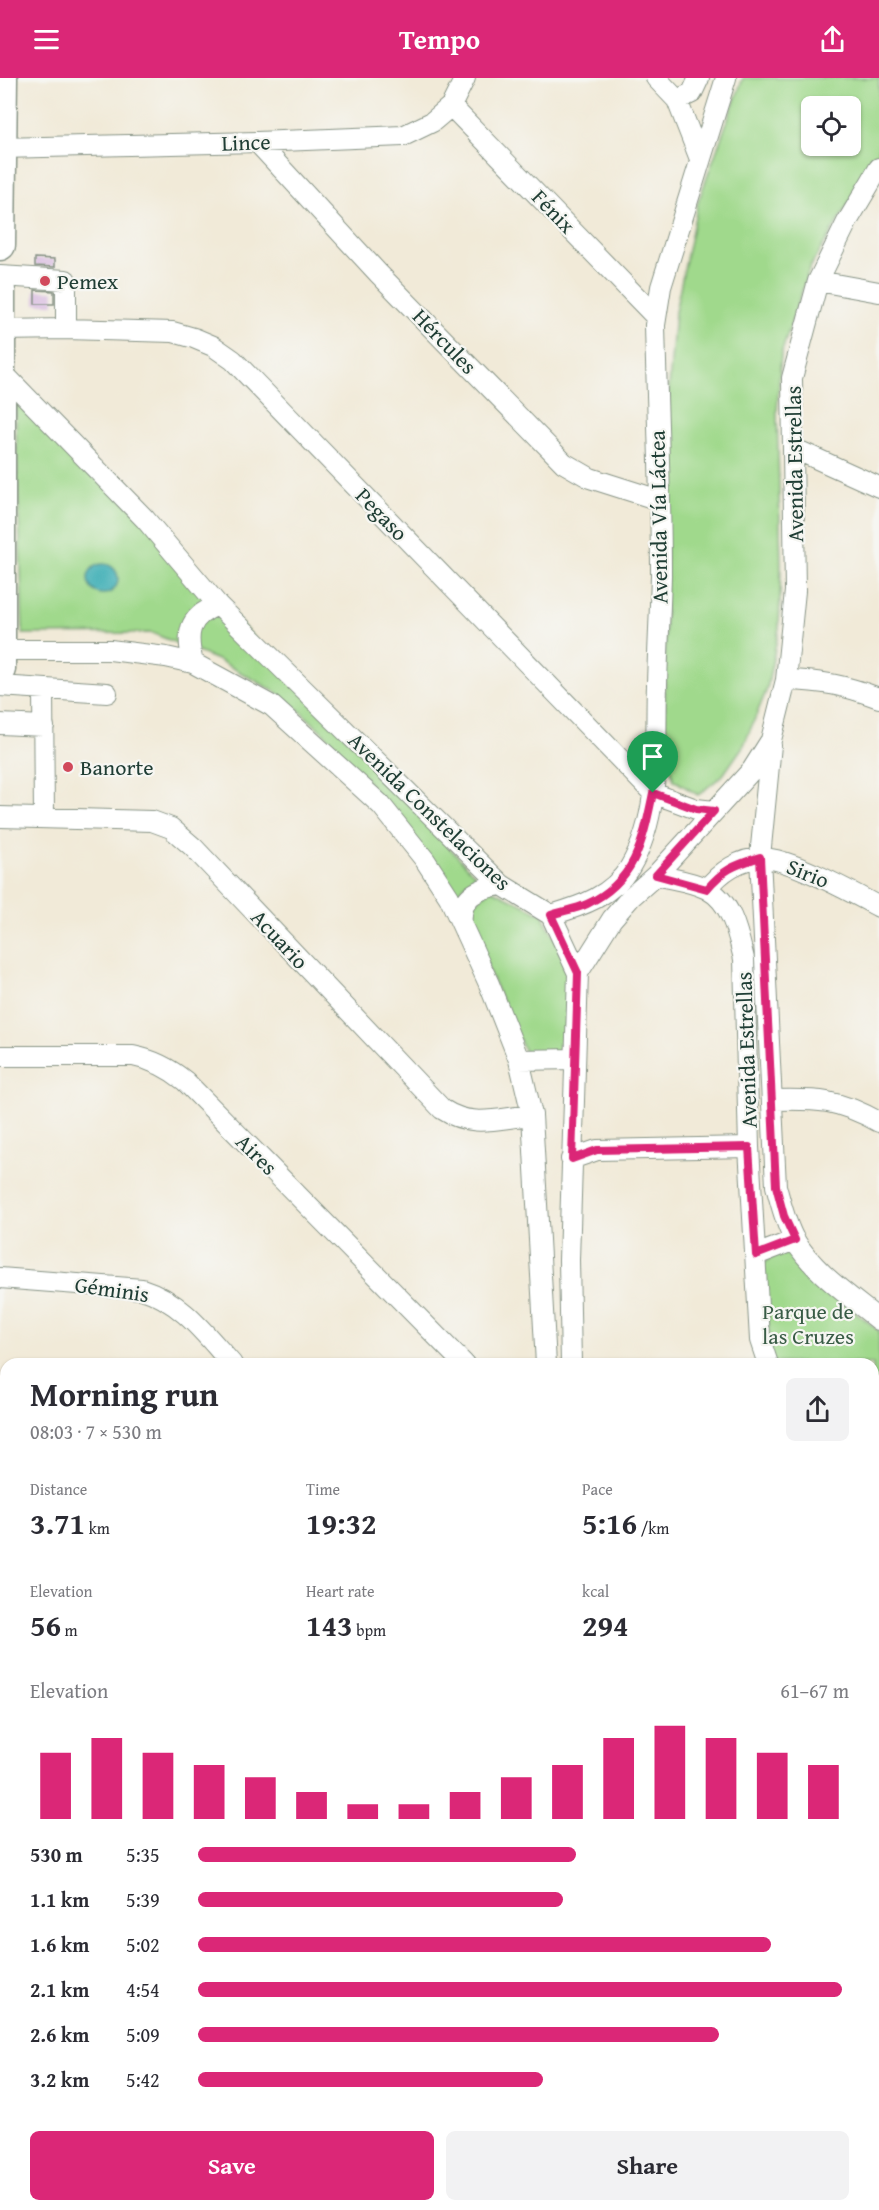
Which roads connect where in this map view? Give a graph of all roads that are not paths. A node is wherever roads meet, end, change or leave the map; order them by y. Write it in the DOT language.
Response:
graph roads {
  1 [pos="2,78"];
  2 [pos="465,78"];
  3 [pos="656,78"];
  4 [pos="699,78"];
  5 [pos="726,78"];
  6 [pos="677,100"];
  7 [pos="451,106"];
  8 [pos="257,142"];
  9 [pos="2,148"];
  10 [pos="700,159"];
  11 [pos="879,168"];
  12 [pos="0,245"];
  13 [pos="0,276"];
  14 [pos="818,281"];
  15 [pos="0,290"];
  16 [pos="879,292"];
  17 [pos="656,317"];
  18 [pos="66,329"];
  19 [pos="1,330"];
  20 [pos="1,371"];
  21 [pos="793,448"];
  22 [pos="879,487"];
  23 [pos="659,500"];
  24 [pos="218,605"];
  25 [pos="1,650"];
  26 [pos="193,663"];
  27 [pos="0,669"];
  28 [pos="786,680"];
  29 [pos="0,686"];
  30 [pos="43,689"];
  31 [pos="107,693"];
  32 [pos="879,698"];
  33 [pos="0,724"];
  34 [pos="44,726"];
  35 [pos="771,741"];
  36 [pos="653,793"];
  37 [pos="714,811"];
  38 [pos="0,818"];
  39 [pos="44,818"];
  40 [pos="760,857"];
  41 [pos="656,875"];
  42 [pos="502,885"];
  43 [pos="707,889"];
  44 [pos="879,907"];
  45 [pos="551,915"];
  46 [pos="462,925"];
  47 [pos="578,973"];
  48 [pos="0,1056"];
  49 [pos="574,1059"];
  50 [pos="519,1060"];
  51 [pos="772,1100"];
  52 [pos="532,1115"];
  53 [pos="879,1122"];
  54 [pos="749,1147"];
  55 [pos="572,1159"];
  56 [pos="795,1240"];
  57 [pos="756,1255"];
  58 [pos="0,1278"];
  59 [pos="879,1320"];
  60 [pos="227,1358"];
  61 [pos="458,1358"];
  62 [pos="546,1358"];
  63 [pos="571,1358"];
  64 [pos="766,1358"];
  1 -- 9 [label="highway"];
  2 -- 7 [label="street, Lince"];
  3 -- 6 [label="street"];
  4 -- 6 [label="street"];
  5 -- 10 [label="street, Avenida Vía Láctea"];
  6 -- 10 [label="street"];
  7 -- 8 [label="street, Lince"];
  7 -- 17 [label="street, Fénix"];
  8 -- 9 [label="street, Lince"];
  8 -- 23 [label="street, Hércules"];
  9 -- 12 [label="highway"];
  10 -- 17 [label="street, Avenida Vía Láctea"];
  11 -- 14 [label="street, Avenida Estrellas"];
  13 -- 18 [label="street"];
  14 -- 16 [label="street"];
  14 -- 21 [label="street, Avenida Estrellas"];
  15 -- 19 [label="highway"];
  17 -- 23 [label="street, Avenida Vía Láctea"];
  18 -- 19 [label="street, Pegaso"];
  18 -- 36 [label="street, Pegaso"];
  19 -- 20 [label="highway"];
  20 -- 24 [label="street, Avenida Constelaciones"];
  20 -- 25 [label="highway"];
  21 -- 22 [label="street"];
  21 -- 28 [label="street, Avenida Estrellas"];
  23 -- 36 [label="street, Avenida Vía Láctea"];
  24 -- 26 [label="street"];
  24 -- 42 [label="street, Avenida Constelaciones"];
  25 -- 26 [label="street, Avenida Constelaciones"];
  25 -- 27 [label="highway"];
  26 -- 46 [label="street, Avenida Constelaciones"];
  28 -- 32 [label="street"];
  28 -- 35 [label="street, Avenida Estrellas"];
  29 -- 30 [label="street"];
  30 -- 31 [label="street"];
  30 -- 34 [label="street"];
  33 -- 34 [label="street"];
  34 -- 39 [label="street"];
  35 -- 37 [label="street, Avenida Estrellas"];
  35 -- 40 [label="street, Avenida Estrellas"];
  36 -- 37 [label="street, Pegaso"];
  36 -- 45 [label="street, Avenida Vía Láctea"];
  37 -- 41 [label="street"];
  38 -- 39 [label="street, Acuario"];
  39 -- 52 [label="street, Acuario"];
  40 -- 43 [label="street, Sirio"];
  40 -- 44 [label="street, Sirio"];
  40 -- 51 [label="street, Avenida Estrellas"];
  41 -- 43 [label="street"];
  41 -- 47 [label="street"];
  42 -- 45 [label="street, Avenida Constelaciones"];
  42 -- 46 [label="street"];
  43 -- 54 [label="street, Avenida Estrellas"];
  45 -- 47 [label="street"];
  46 -- 50 [label="street, Avenida Constelaciones"];
  47 -- 49 [label="street"];
  48 -- 61 [label="street, Aires"];
  49 -- 50 [label="street"];
  49 -- 55 [label="street"];
  50 -- 52 [label="street, Avenida Constelaciones"];
  51 -- 53 [label="street"];
  51 -- 56 [label="street, Avenida Estrellas"];
  52 -- 62 [label="street, Avenida Constelaciones"];
  54 -- 55 [label="street"];
  54 -- 57 [label="street, Avenida Estrellas"];
  55 -- 63 [label="street"];
  56 -- 57 [label="street"];
  56 -- 59 [label="street, Avenida Estrellas"];
  57 -- 64 [label="street, Avenida Estrellas"];
  58 -- 60 [label="street, Géminis"];
}
